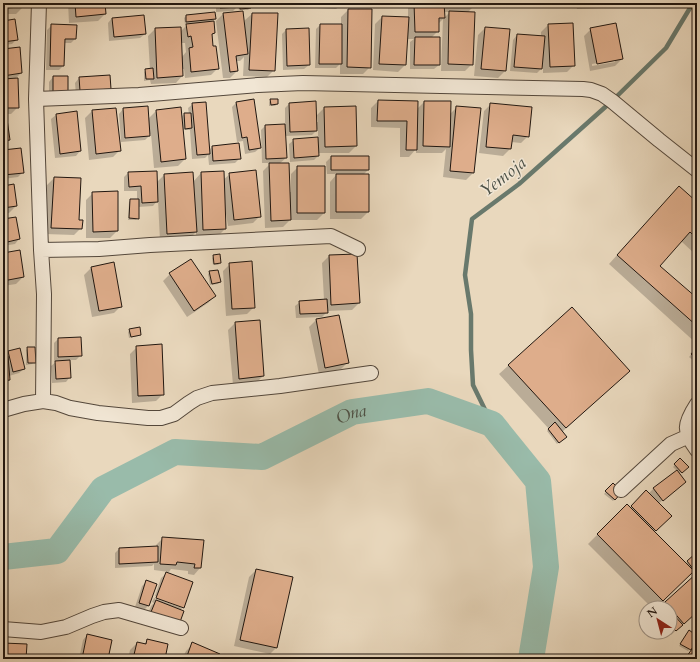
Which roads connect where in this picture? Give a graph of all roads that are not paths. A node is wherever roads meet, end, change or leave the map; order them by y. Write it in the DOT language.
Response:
graph roads {
  1 [pos="39,3"];
  2 [pos="36,99"];
  3 [pos="697,170"];
  4 [pos="358,249"];
  5 [pos="40,250"];
  6 [pos="371,373"];
  7 [pos="43,401"];
  8 [pos="697,404"];
  9 [pos="3,410"];
  10 [pos="687,433"];
  11 [pos="697,450"];
  12 [pos="621,490"];
  13 [pos="181,628"];
  14 [pos="3,629"];
  1 -- 2 [label="street"];
  2 -- 3 [label="street"];
  2 -- 5 [label="street"];
  4 -- 5 [label="street"];
  5 -- 7 [label="street"];
  6 -- 7 [label="street"];
  7 -- 9 [label="street"];
  8 -- 10 [label="street"];
  10 -- 11 [label="street"];
  10 -- 12 [label="street"];
  13 -- 14 [label="street"];
}
